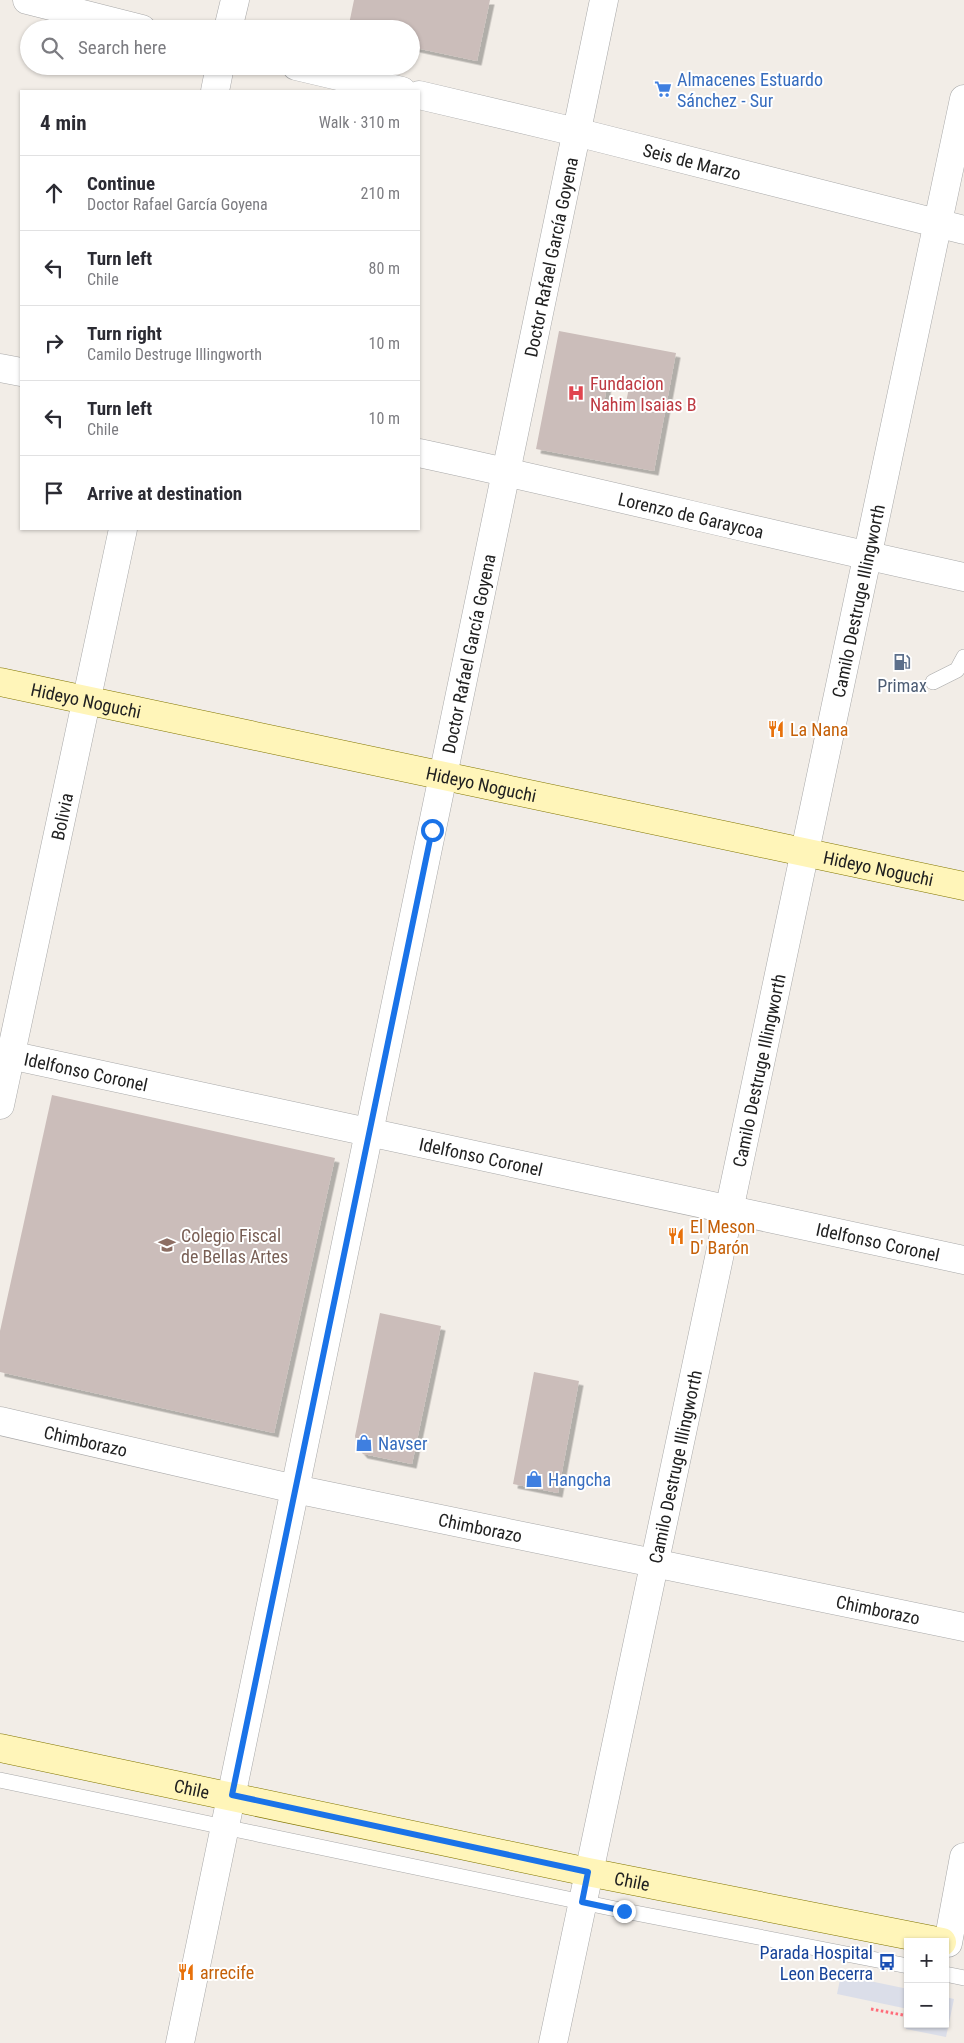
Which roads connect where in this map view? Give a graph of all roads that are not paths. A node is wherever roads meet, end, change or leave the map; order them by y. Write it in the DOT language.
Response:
graph roads {
  1 [pos="27,0"];
  2 [pos="235,0"];
  3 [pos="604,0"];
  4 [pos="106,20"];
  5 [pos="230,20"];
  6 [pos="218,75"];
  7 [pos="334,75"];
  8 [pos="215,90"];
  9 [pos="398,90"];
  10 [pos="420,95"];
  11 [pos="964,99"];
  12 [pos="576,132"];
  13 [pos="937,224"];
  14 [pos="964,230"];
  15 [pos="0,368"];
  16 [pos="20,372"];
  17 [pos="420,453"];
  18 [pos="506,472"];
  19 [pos="123,530"];
  20 [pos="867,556"];
  21 [pos="964,577"];
  22 [pos="964,657"];
  23 [pos="0,682"];
  24 [pos="933,682"];
  25 [pos="88,700"];
  26 [pos="443,776"];
  27 [pos="804,852"];
  28 [pos="964,886"];
  29 [pos="5,1055"];
  30 [pos="0,1105"];
  31 [pos="369,1132"];
  32 [pos="729,1209"];
  33 [pos="964,1260"];
  34 [pos="0,1421"];
  35 [pos="295,1489"];
  36 [pos="654,1564"];
  37 [pos="964,1627"];
  38 [pos="0,1748"];
  39 [pos="0,1780"];
  40 [pos="232,1795"];
  41 [pos="226,1827"];
  42 [pos="964,1857"];
  43 [pos="588,1872"];
  44 [pos="582,1902"];
  45 [pos="950,1943"];
  46 [pos="904,1965"];
  47 [pos="949,1975"];
  48 [pos="964,1978"];
  49 [pos="180,2043"];
  50 [pos="553,2043"];
  1 -- 4 [label="street"];
  2 -- 5 [label="street"];
  3 -- 12 [label="street, Doctor Rafael García Goyena"];
  6 -- 8 [label="street"];
  7 -- 9 [label="street"];
  10 -- 12 [label="street, Seis de Marzo"];
  11 -- 13 [label="street, Camilo Destruge Illingworth"];
  12 -- 13 [label="street, Seis de Marzo"];
  12 -- 18 [label="street, Doctor Rafael García Goyena"];
  13 -- 14 [label="street, Seis de Marzo"];
  13 -- 20 [label="street, Camilo Destruge Illingworth"];
  15 -- 16 [label="street"];
  17 -- 18 [label="street, Lorenzo de Garaycoa"];
  18 -- 20 [label="street, Lorenzo de Garaycoa"];
  18 -- 26 [label="street, Doctor Rafael García Goyena"];
  19 -- 25 [label="street, Bolivia"];
  20 -- 21 [label="street, Lorenzo de Garaycoa"];
  20 -- 27 [label="street, Camilo Destruge Illingworth"];
  22 -- 24 [label="lane"];
  23 -- 25 [label="street, Hideyo Noguchi"];
  25 -- 26 [label="street, Hideyo Noguchi"];
  25 -- 29 [label="street, Bolivia"];
  26 -- 27 [label="street, Hideyo Noguchi"];
  26 -- 31 [label="street, Doctor Rafael García Goyena"];
  27 -- 28 [label="street, Hideyo Noguchi"];
  27 -- 32 [label="street, Camilo Destruge Illingworth"];
  29 -- 30 [label="street, Bolivia"];
  29 -- 31 [label="street, Idelfonso Coronel"];
  31 -- 32 [label="street, Idelfonso Coronel"];
  31 -- 35 [label="street, Doctor Rafael García Goyena"];
  32 -- 33 [label="street, Idelfonso Coronel"];
  32 -- 36 [label="street, Camilo Destruge Illingworth"];
  34 -- 35 [label="street, Chimborazo"];
  35 -- 36 [label="street, Chimborazo"];
  35 -- 40 [label="street, Doctor Rafael García Goyena"];
  36 -- 37 [label="street, Chimborazo"];
  36 -- 43 [label="street, Camilo Destruge Illingworth"];
  38 -- 40 [label="street, Chile"];
  39 -- 41 [label="lane, Chile"];
  40 -- 41 [label="street, Doctor Rafael García Goyena"];
  40 -- 43 [label="street, Chile"];
  41 -- 44 [label="lane, Chile"];
  41 -- 49 [label="street, Doctor Rafael García Goyena"];
  42 -- 45 [label="street"];
  43 -- 44 [label="street, Camilo Destruge Illingworth"];
  43 -- 45 [label="street, Chile"];
  44 -- 46 [label="lane, Chile"];
  44 -- 50 [label="street, Camilo Destruge Illingworth"];
  47 -- 48 [label="lane"];
}
